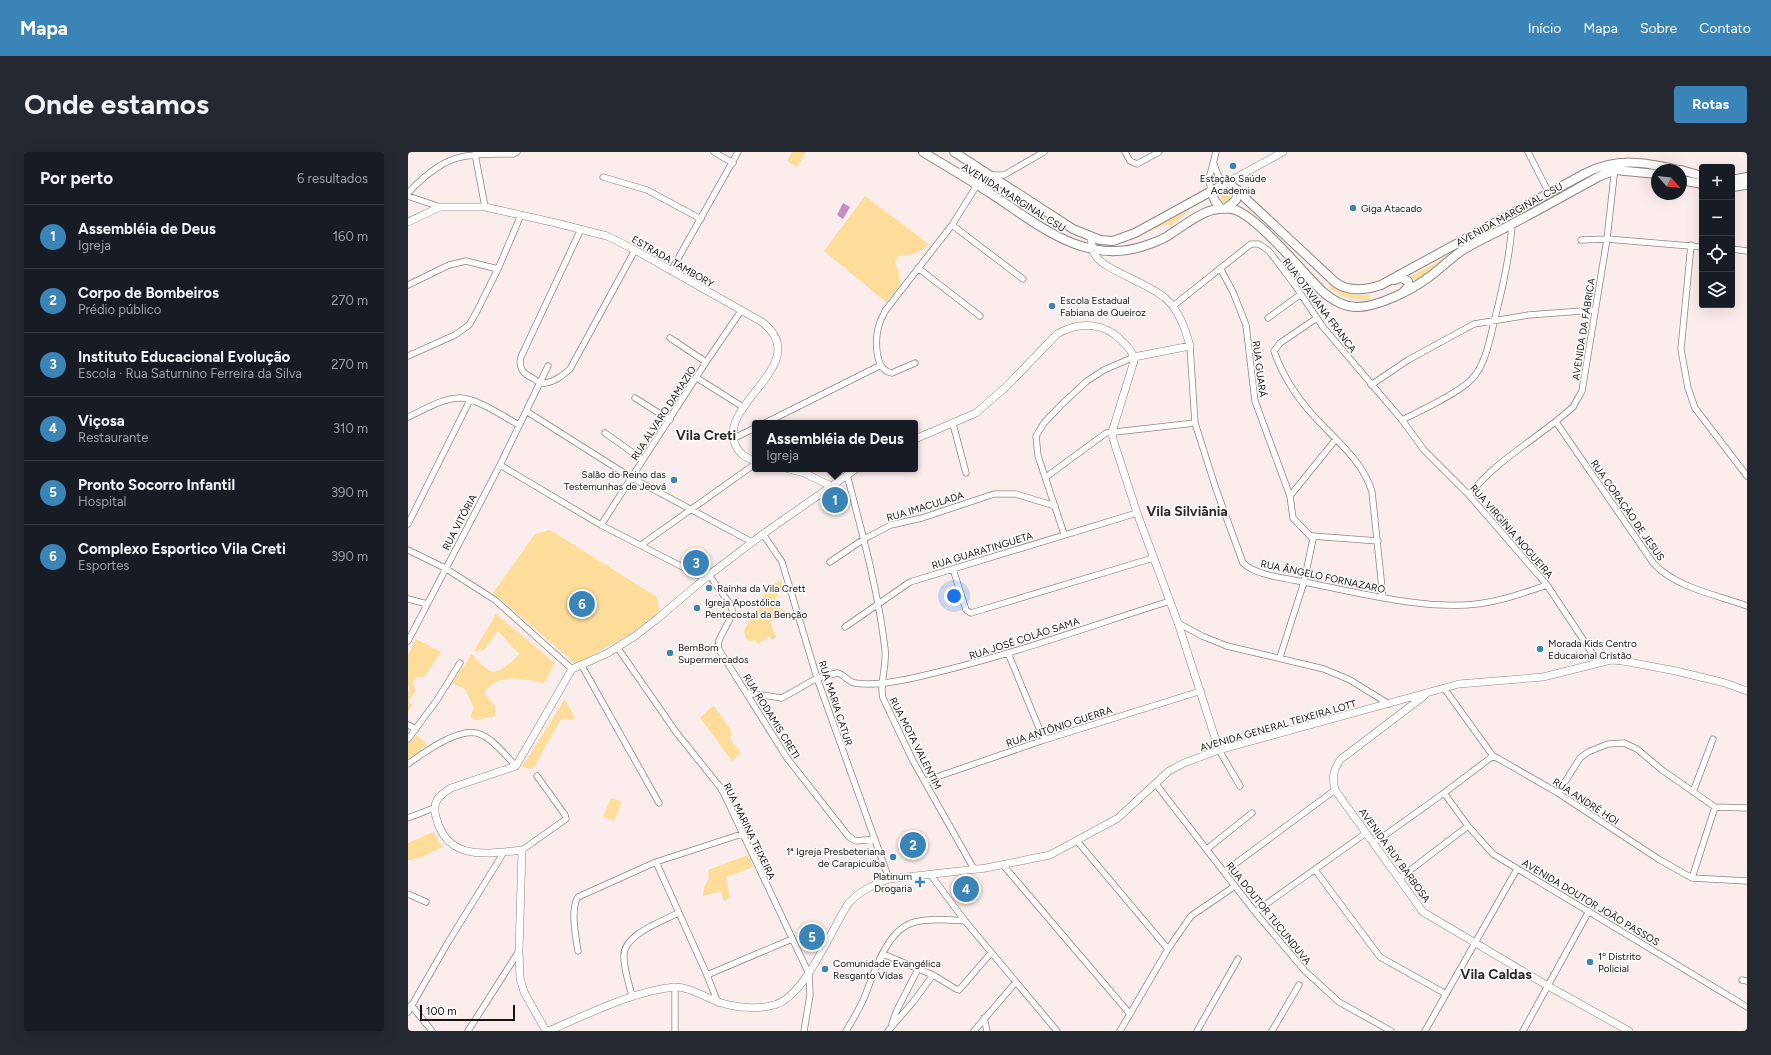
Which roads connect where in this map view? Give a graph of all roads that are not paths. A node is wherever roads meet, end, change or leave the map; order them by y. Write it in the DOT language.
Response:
graph roads {
  1 [pos="517,152"];
  2 [pos="714,152"];
  3 [pos="738,152"];
  4 [pos="923,152"];
  5 [pos="954,152"];
  6 [pos="1044,152"];
  7 [pos="1125,152"];
  8 [pos="1159,152"];
  9 [pos="1216,152"];
  10 [pos="1283,152"];
  11 [pos="1528,152"];
  12 [pos="475,154"];
  13 [pos="733,163"];
  14 [pos="1214,163"];
  15 [pos="1651,165"];
  16 [pos="1615,166"];
  17 [pos="1687,172"];
  18 [pos="1651,173"];
  19 [pos="1699,175"];
  20 [pos="603,177"];
  21 [pos="1747,177"];
  22 [pos="1735,179"];
  23 [pos="985,180"];
  24 [pos="1687,181"];
  25 [pos="1227,182"];
  26 [pos="1699,183"];
  27 [pos="1747,185"];
  28 [pos="1735,187"];
  29 [pos="1238,190"];
  30 [pos="1211,191"];
  31 [pos="408,192"];
  32 [pos="1549,193"];
  33 [pos="408,196"];
  34 [pos="440,207"];
  35 [pos="485,207"];
  36 [pos="1223,209"];
  37 [pos="521,216"];
  38 [pos="701,219"];
  39 [pos="408,222"];
  40 [pos="1512,224"];
  41 [pos="952,225"];
  42 [pos="581,229"];
  43 [pos="1091,237"];
  44 [pos="1607,239"];
  45 [pos="1581,240"];
  46 [pos="1691,245"];
  47 [pos="1699,246"];
  48 [pos="636,250"];
  49 [pos="1092,250"];
  50 [pos="1735,250"];
  51 [pos="1747,251"];
  52 [pos="498,268"];
  53 [pos="918,268"];
  54 [pos="1220,268"];
  55 [pos="671,271"];
  56 [pos="1305,274"];
  57 [pos="1023,279"];
  58 [pos="1294,284"];
  59 [pos="408,285"];
  60 [pos="1381,285"];
  61 [pos="1403,292"];
  62 [pos="1300,294"];
  63 [pos="1173,306"];
  64 [pos="1595,310"];
  65 [pos="742,311"];
  66 [pos="980,316"];
  67 [pos="1268,318"];
  68 [pos="1317,318"];
  69 [pos="1494,321"];
  70 [pos="670,338"];
  71 [pos="1190,346"];
  72 [pos="408,356"];
  73 [pos="1134,358"];
  74 [pos="706,362"];
  75 [pos="914,364"];
  76 [pos="548,366"];
  77 [pos="881,366"];
  78 [pos="697,378"];
  79 [pos="540,383"];
  80 [pos="1371,385"];
  81 [pos="636,398"];
  82 [pos="470,400"];
  83 [pos="743,407"];
  84 [pos="526,411"];
  85 [pos="408,417"];
  86 [pos="670,420"];
  87 [pos="771,420"];
  88 [pos="1402,420"];
  89 [pos="1556,422"];
  90 [pos="1195,423"];
  91 [pos="953,424"];
  92 [pos="519,425"];
  93 [pos="752,429"];
  94 [pos="1112,432"];
  95 [pos="605,433"];
  96 [pos="918,438"];
  97 [pos="732,439"];
  98 [pos="1336,439"];
  99 [pos="643,460"];
  100 [pos="752,460"];
  101 [pos="752,464"];
  102 [pos="500,465"];
  103 [pos="800,472"];
  104 [pos="852,472"];
  105 [pos="966,473"];
  106 [pos="847,475"];
  107 [pos="1046,476"];
  108 [pos="1747,476"];
  109 [pos="632,478"];
  110 [pos="831,486"];
  111 [pos="1469,495"];
  112 [pos="1290,496"];
  113 [pos="1055,506"];
  114 [pos="691,508"];
  115 [pos="1137,513"];
  116 [pos="408,524"];
  117 [pos="601,525"];
  118 [pos="763,534"];
  119 [pos="1064,534"];
  120 [pos="1312,538"];
  121 [pos="864,540"];
  122 [pos="752,542"];
  123 [pos="1378,542"];
  124 [pos="641,545"];
  125 [pos="408,550"];
  126 [pos="1153,558"];
  127 [pos="830,562"];
  128 [pos="445,568"];
  129 [pos="953,569"];
  130 [pos="707,576"];
  131 [pos="1304,582"];
  132 [pos="1547,585"];
  133 [pos="1383,598"];
  134 [pos="408,599"];
  135 [pos="1170,601"];
  136 [pos="878,603"];
  137 [pos="427,604"];
  138 [pos="1747,606"];
  139 [pos="1178,623"];
  140 [pos="845,627"];
  141 [pos="408,641"];
  142 [pos="617,647"];
  143 [pos="1008,653"];
  144 [pos="1280,658"];
  145 [pos="1598,662"];
  146 [pos="460,663"];
  147 [pos="582,666"];
  148 [pos="572,669"];
  149 [pos="817,678"];
  150 [pos="882,683"];
  151 [pos="1444,688"];
  152 [pos="1201,691"];
  153 [pos="1747,691"];
  154 [pos="748,693"];
  155 [pos="1426,694"];
  156 [pos="1389,704"];
  157 [pos="408,725"];
  158 [pos="416,729"];
  159 [pos="408,738"];
  160 [pos="1713,739"];
  161 [pos="1044,740"];
  162 [pos="1219,750"];
  163 [pos="1493,756"];
  164 [pos="408,764"];
  165 [pos="516,766"];
  166 [pos="536,776"];
  167 [pos="924,781"];
  168 [pos="1155,783"];
  169 [pos="1240,786"];
  170 [pos="1335,790"];
  171 [pos="1693,792"];
  172 [pos="1444,793"];
  173 [pos="1558,793"];
  174 [pos="659,802"];
  175 [pos="1715,807"];
  176 [pos="434,808"];
  177 [pos="1747,808"];
  178 [pos="1252,813"];
  179 [pos="408,818"];
  180 [pos="1468,826"];
  181 [pos="1366,833"];
  182 [pos="742,834"];
  183 [pos="875,839"];
  184 [pos="1077,841"];
  185 [pos="1374,843"];
  186 [pos="1207,849"];
  187 [pos="522,850"];
  188 [pos="504,852"];
  189 [pos="656,862"];
  190 [pos="1003,865"];
  191 [pos="974,869"];
  192 [pos="1517,869"];
  193 [pos="1315,870"];
  194 [pos="1224,872"];
  195 [pos="930,874"];
  196 [pos="1400,878"];
  197 [pos="1692,878"];
  198 [pos="889,879"];
  199 [pos="1747,881"];
  200 [pos="1235,886"];
  201 [pos="408,894"];
  202 [pos="426,902"];
  203 [pos="1589,911"];
  204 [pos="678,912"];
  205 [pos="1255,912"];
  206 [pos="965,920"];
  207 [pos="792,940"];
  208 [pos="1476,944"];
  209 [pos="1168,949"];
  210 [pos="519,951"];
  211 [pos="578,952"];
  212 [pos="992,953"];
  213 [pos="883,954"];
  214 [pos="1238,959"];
  215 [pos="918,969"];
  216 [pos="809,974"];
  217 [pos="707,975"];
  218 [pos="933,975"];
  219 [pos="1016,982"];
  220 [pos="1299,985"];
  221 [pos="1548,986"];
  222 [pos="675,987"];
  223 [pos="1446,994"];
  224 [pos="632,996"];
  225 [pos="718,1003"];
  226 [pos="411,1005"];
  227 [pos="1747,1007"];
  228 [pos="408,1012"];
  229 [pos="1130,1014"];
  230 [pos="984,1018"];
  231 [pos="890,1028"];
  232 [pos="432,1031"];
  233 [pos="468,1031"];
  234 [pos="547,1031"];
  235 [pos="674,1031"];
  236 [pos="804,1031"];
  237 [pos="846,1031"];
  238 [pos="974,1031"];
  239 [pos="987,1031"];
  240 [pos="1057,1031"];
  241 [pos="1120,1031"];
  242 [pos="1197,1031"];
  243 [pos="1272,1031"];
  244 [pos="1391,1031"];
  245 [pos="1425,1031"];
  246 [pos="1523,1031"];
  247 [pos="1629,1031"];
  1 -- 12 [label="street"];
  2 -- 13 [label="street"];
  3 -- 13 [label="street"];
  4 -- 23 [label="main road, AVENIDA MARGINAL CSU"];
  5 -- 23 [label="main road, AVENIDA MARGINAL CSU"];
  6 -- 23 [label="street"];
  7 -- 8 [label="street"];
  9 -- 14 [label="street"];
  10 -- 25 [label="street"];
  11 -- 32 [label="street"];
  12 -- 31 [label="street"];
  12 -- 35 [label="street"];
  13 -- 38 [label="street"];
  14 -- 25 [label="street"];
  14 -- 30 [label="street"];
  15 -- 16 [label="main road"];
  16 -- 18 [label="main road"];
  16 -- 32 [label="main road, AVENIDA MARGINAL CSU"];
  16 -- 40 [label="main road, AVENIDA MARGINAL CSU"];
  16 -- 44 [label="street, AVENIDA DA FÁBRICA"];
  17 -- 19 [label="main road"];
  20 -- 38 [label="street"];
  21 -- 22 [label="main road"];
  23 -- 41 [label="street"];
  23 -- 43 [label="main road, AVENIDA MARGINAL CSU"];
  23 -- 49 [label="main road, AVENIDA MARGINAL CSU"];
  24 -- 26 [label="main road"];
  25 -- 29 [label="main road, AVENIDA MARGINAL CSU"];
  25 -- 30 [label="main road, AVENIDA MARGINAL CSU"];
  27 -- 28 [label="main road"];
  29 -- 36 [label="main road"];
  29 -- 60 [label="main road, AVENIDA MARGINAL CSU"];
  30 -- 36 [label="main road"];
  30 -- 43 [label="main road, AVENIDA MARGINAL CSU"];
  32 -- 60 [label="main road, AVENIDA MARGINAL CSU"];
  33 -- 34 [label="street"];
  34 -- 35 [label="street, ESTRADA TAMBORY"];
  34 -- 39 [label="street, ESTRADA TAMBORY"];
  35 -- 37 [label="street, ESTRADA TAMBORY"];
  36 -- 49 [label="main road, AVENIDA MARGINAL CSU"];
  36 -- 56 [label="main road, AVENIDA MARGINAL CSU"];
  37 -- 42 [label="street, ESTRADA TAMBORY"];
  37 -- 52 [label="street"];
  38 -- 55 [label="street"];
  40 -- 61 [label="main road, AVENIDA MARGINAL CSU"];
  40 -- 69 [label="street"];
  41 -- 53 [label="street"];
  41 -- 57 [label="street"];
  42 -- 48 [label="street, ESTRADA TAMBORY"];
  42 -- 79 [label="street"];
  43 -- 49 [label="street"];
  44 -- 45 [label="street"];
  44 -- 46 [label="street"];
  44 -- 64 [label="street, AVENIDA DA FÁBRICA"];
  46 -- 47 [label="street"];
  46 -- 108 [label="street"];
  48 -- 55 [label="street, ESTRADA TAMBORY"];
  48 -- 79 [label="street"];
  49 -- 63 [label="street"];
  50 -- 51 [label="street"];
  52 -- 59 [label="street"];
  52 -- 72 [label="street"];
  53 -- 66 [label="street"];
  53 -- 77 [label="street"];
  54 -- 58 [label="street, RUA OTAVIANA FRANCA"];
  54 -- 63 [label="street"];
  54 -- 112 [label="street, RUA GUARÁ"];
  55 -- 65 [label="street, ESTRADA TAMBORY"];
  56 -- 58 [label="street"];
  56 -- 61 [label="main road, AVENIDA MARGINAL CSU"];
  58 -- 62 [label="street, RUA OTAVIANA FRANCA"];
  60 -- 61 [label="main road"];
  62 -- 67 [label="street"];
  62 -- 68 [label="street, RUA OTAVIANA FRANCA"];
  63 -- 71 [label="street"];
  64 -- 69 [label="street"];
  64 -- 89 [label="street, AVENIDA DA FÁBRICA"];
  65 -- 74 [label="street, RUA ÁLVARO DAMAZIO"];
  65 -- 83 [label="street, ESTRADA TAMBORY"];
  68 -- 80 [label="street, RUA OTAVIANA FRANCA"];
  68 -- 98 [label="street"];
  69 -- 80 [label="street"];
  69 -- 88 [label="street"];
  70 -- 74 [label="street"];
  71 -- 73 [label="street"];
  71 -- 90 [label="street, RUA ÂNGELO FORNAZARO"];
  73 -- 91 [label="street"];
  73 -- 94 [label="street"];
  73 -- 107 [label="street"];
  74 -- 78 [label="street, RUA ÁLVARO DAMAZIO"];
  75 -- 77 [label="street"];
  76 -- 79 [label="street, RUA VITÓRIA"];
  77 -- 87 [label="street"];
  78 -- 83 [label="street"];
  78 -- 86 [label="street, RUA ÁLVARO DAMAZIO"];
  79 -- 84 [label="street, RUA VITÓRIA"];
  80 -- 88 [label="street, RUA OTAVIANA FRANCA"];
  81 -- 86 [label="street"];
  82 -- 85 [label="street"];
  82 -- 92 [label="street"];
  82 -- 116 [label="street"];
  83 -- 97 [label="street, ESTRADA TAMBORY"];
  84 -- 92 [label="street, RUA VITÓRIA"];
  84 -- 109 [label="street"];
  86 -- 99 [label="street, RUA ÁLVARO DAMAZIO"];
  88 -- 111 [label="street, RUA VIRGÍNIA NOGUEIRA"];
  89 -- 111 [label="street, AVENIDA DA FÁBRICA"];
  89 -- 138 [label="street, RUA CORAÇÃO DE JESUS"];
  90 -- 94 [label="street"];
  90 -- 131 [label="street, RUA ÂNGELO FORNAZARO"];
  91 -- 96 [label="street"];
  91 -- 105 [label="street"];
  92 -- 102 [label="street, RUA VITÓRIA"];
  93 -- 97 [label="street"];
  94 -- 107 [label="street"];
  94 -- 115 [label="street"];
  95 -- 99 [label="street"];
  97 -- 100 [label="street"];
  98 -- 112 [label="street"];
  98 -- 123 [label="street"];
  99 -- 109 [label="street, RUA ÁLVARO DAMAZIO"];
  101 -- 114 [label="street"];
  102 -- 117 [label="street"];
  102 -- 128 [label="street, RUA VITÓRIA"];
  103 -- 110 [label="street"];
  104 -- 106 [label="street"];
  106 -- 110 [label="street"];
  106 -- 121 [label="street, RUA MOTA VALENTIM"];
  107 -- 113 [label="street"];
  109 -- 114 [label="street"];
  109 -- 117 [label="street, RUA ÁLVARO DAMAZIO"];
  110 -- 118 [label="street"];
  111 -- 132 [label="street, RUA VIRGÍNIA NOGUEIRA"];
  112 -- 120 [label="street, RUA GUARÁ"];
  113 -- 119 [label="street"];
  113 -- 121 [label="street, RUA IMACULADA"];
  114 -- 122 [label="street"];
  114 -- 124 [label="street"];
  115 -- 119 [label="street, RUA GUARATINGUETA"];
  115 -- 126 [label="street"];
  117 -- 124 [label="street"];
  118 -- 122 [label="street"];
  118 -- 149 [label="street, RUA MARIA CATUR"];
  119 -- 129 [label="street, RUA GUARATINGUETA"];
  120 -- 123 [label="street"];
  120 -- 131 [label="street"];
  121 -- 127 [label="street, RUA IMACULADA"];
  121 -- 136 [label="street, RUA MOTA VALENTIM"];
  122 -- 130 [label="street"];
  123 -- 133 [label="street"];
  124 -- 130 [label="street"];
  125 -- 128 [label="street"];
  126 -- 129 [label="street"];
  126 -- 135 [label="street"];
  128 -- 137 [label="street, RUA VITÓRIA"];
  128 -- 148 [label="street"];
  129 -- 136 [label="street, RUA GUARATINGUETA"];
  130 -- 142 [label="street"];
  130 -- 154 [label="street, RUA RODAMIS CRETI"];
  131 -- 133 [label="street, RUA ÂNGELO FORNAZARO"];
  131 -- 144 [label="street"];
  132 -- 133 [label="street, RUA ÂNGELO FORNAZARO"];
  132 -- 145 [label="street, RUA VIRGÍNIA NOGUEIRA"];
  134 -- 137 [label="street"];
  135 -- 139 [label="street"];
  135 -- 143 [label="street, RUA JOSÉ COLÃO SAMA"];
  136 -- 140 [label="street, RUA GUARATINGUETA"];
  136 -- 150 [label="street, RUA MOTA VALENTIM"];
  137 -- 141 [label="street, RUA VITÓRIA"];
  139 -- 144 [label="street"];
  139 -- 152 [label="street"];
  142 -- 147 [label="street"];
  142 -- 182 [label="street, RUA MARINA TEIXEIRA"];
  143 -- 150 [label="street, RUA JOSÉ COLÃO SAMA"];
  143 -- 161 [label="street"];
  144 -- 156 [label="street"];
  145 -- 151 [label="street"];
  145 -- 153 [label="street"];
  146 -- 158 [label="street"];
  147 -- 148 [label="street"];
  147 -- 174 [label="street"];
  148 -- 165 [label="street"];
  149 -- 150 [label="street, RUA JOSÉ COLÃO SAMA"];
  149 -- 154 [label="street, RUA JOSÉ COLÃO SAMA"];
  149 -- 183 [label="street, RUA MARIA CATUR"];
  150 -- 167 [label="street, RUA MOTA VALENTIM"];
  151 -- 155 [label="street, AVENIDA GENERAL TEIXEIRA LOTT"];
  151 -- 163 [label="street, RUA ANDRÉ HOI"];
  152 -- 161 [label="street, RUA ANTÔNIO GUERRA"];
  152 -- 162 [label="street"];
  154 -- 183 [label="street, RUA RODAMIS CRETI"];
  155 -- 156 [label="street, AVENIDA GENERAL TEIXEIRA LOTT"];
  155 -- 170 [label="street"];
  156 -- 162 [label="street, AVENIDA GENERAL TEIXEIRA LOTT"];
  157 -- 158 [label="street"];
  158 -- 159 [label="street"];
  160 -- 171 [label="street"];
  161 -- 167 [label="street, RUA ANTÔNIO GUERRA"];
  162 -- 168 [label="street, AVENIDA GENERAL TEIXEIRA LOTT"];
  162 -- 169 [label="street"];
  163 -- 172 [label="street"];
  163 -- 173 [label="street, RUA ANDRÉ HOI"];
  164 -- 165 [label="street"];
  165 -- 176 [label="street"];
  166 -- 187 [label="street"];
  167 -- 191 [label="street, RUA MOTA VALENTIM"];
  168 -- 184 [label="street, AVENIDA GENERAL TEIXEIRA LOTT"];
  168 -- 186 [label="street, RUA DOUTOR TUCUNDUVA"];
  170 -- 181 [label="street, AVENIDA RUY BARBOSA"];
  170 -- 194 [label="street"];
  171 -- 173 [label="street"];
  171 -- 175 [label="street"];
  172 -- 180 [label="street, AVENIDA DOUTOR JOÃO PASSOS"];
  172 -- 185 [label="street"];
  173 -- 197 [label="street, RUA ANDRÉ HOI"];
  175 -- 177 [label="street"];
  175 -- 197 [label="street"];
  176 -- 179 [label="street"];
  176 -- 188 [label="street"];
  178 -- 186 [label="street"];
  180 -- 192 [label="street, AVENIDA DOUTOR JOÃO PASSOS"];
  180 -- 196 [label="street"];
  181 -- 185 [label="street, AVENIDA RUY BARBOSA"];
  181 -- 193 [label="street"];
  182 -- 189 [label="street"];
  182 -- 207 [label="street, RUA MARINA TEIXEIRA"];
  183 -- 198 [label="street, RUA MARIA CATUR"];
  184 -- 190 [label="street, AVENIDA GENERAL TEIXEIRA LOTT"];
  184 -- 209 [label="street"];
  185 -- 196 [label="street, AVENIDA RUY BARBOSA"];
  186 -- 194 [label="street, RUA DOUTOR TUCUNDUVA"];
  187 -- 188 [label="street"];
  187 -- 210 [label="street"];
  188 -- 226 [label="street"];
  189 -- 204 [label="street"];
  189 -- 211 [label="street"];
  190 -- 191 [label="street, AVENIDA GENERAL TEIXEIRA LOTT"];
  190 -- 229 [label="street"];
  191 -- 195 [label="street, AVENIDA GENERAL TEIXEIRA LOTT"];
  192 -- 203 [label="street, AVENIDA DOUTOR JOÃO PASSOS"];
  192 -- 208 [label="street"];
  193 -- 205 [label="street"];
  193 -- 223 [label="street"];
  194 -- 200 [label="street, RUA DOUTOR TUCUNDUVA"];
  195 -- 198 [label="street, AVENIDA GENERAL TEIXEIRA LOTT"];
  195 -- 206 [label="street"];
  196 -- 208 [label="street, AVENIDA RUY BARBOSA"];
  197 -- 199 [label="street, RUA ANDRÉ HOI"];
  198 -- 216 [label="street, AVENIDA GENERAL TEIXEIRA LOTT"];
  200 -- 205 [label="street, RUA DOUTOR TUCUNDUVA"];
  200 -- 209 [label="street"];
  201 -- 202 [label="street"];
  203 -- 221 [label="street"];
  203 -- 227 [label="street, AVENIDA DOUTOR JOÃO PASSOS"];
  204 -- 217 [label="street"];
  204 -- 224 [label="street"];
  205 -- 244 [label="street, RUA DOUTOR TUCUNDUVA"];
  206 -- 212 [label="street"];
  206 -- 213 [label="street"];
  207 -- 216 [label="street, RUA MARINA TEIXEIRA"];
  207 -- 217 [label="street"];
  208 -- 221 [label="street, AVENIDA RUY BARBOSA"];
  208 -- 223 [label="street"];
  209 -- 229 [label="street"];
  210 -- 233 [label="street"];
  210 -- 234 [label="street"];
  212 -- 218 [label="street"];
  212 -- 219 [label="street"];
  213 -- 215 [label="street"];
  213 -- 237 [label="street"];
  214 -- 242 [label="street"];
  215 -- 218 [label="street"];
  215 -- 231 [label="street"];
  216 -- 225 [label="street, AVENIDA GENERAL TEIXEIRA LOTT"];
  216 -- 236 [label="street"];
  217 -- 225 [label="street"];
  218 -- 231 [label="street"];
  219 -- 230 [label="street"];
  219 -- 240 [label="street"];
  220 -- 243 [label="street"];
  221 -- 246 [label="street"];
  221 -- 247 [label="street, AVENIDA RUY BARBOSA"];
  222 -- 224 [label="street, AVENIDA GENERAL TEIXEIRA LOTT"];
  222 -- 225 [label="street, AVENIDA GENERAL TEIXEIRA LOTT"];
  222 -- 235 [label="street"];
  223 -- 245 [label="street"];
  224 -- 234 [label="street, AVENIDA GENERAL TEIXEIRA LOTT"];
  226 -- 228 [label="street"];
  226 -- 232 [label="street"];
  229 -- 241 [label="street"];
  230 -- 238 [label="street"];
  230 -- 239 [label="street"];
}
